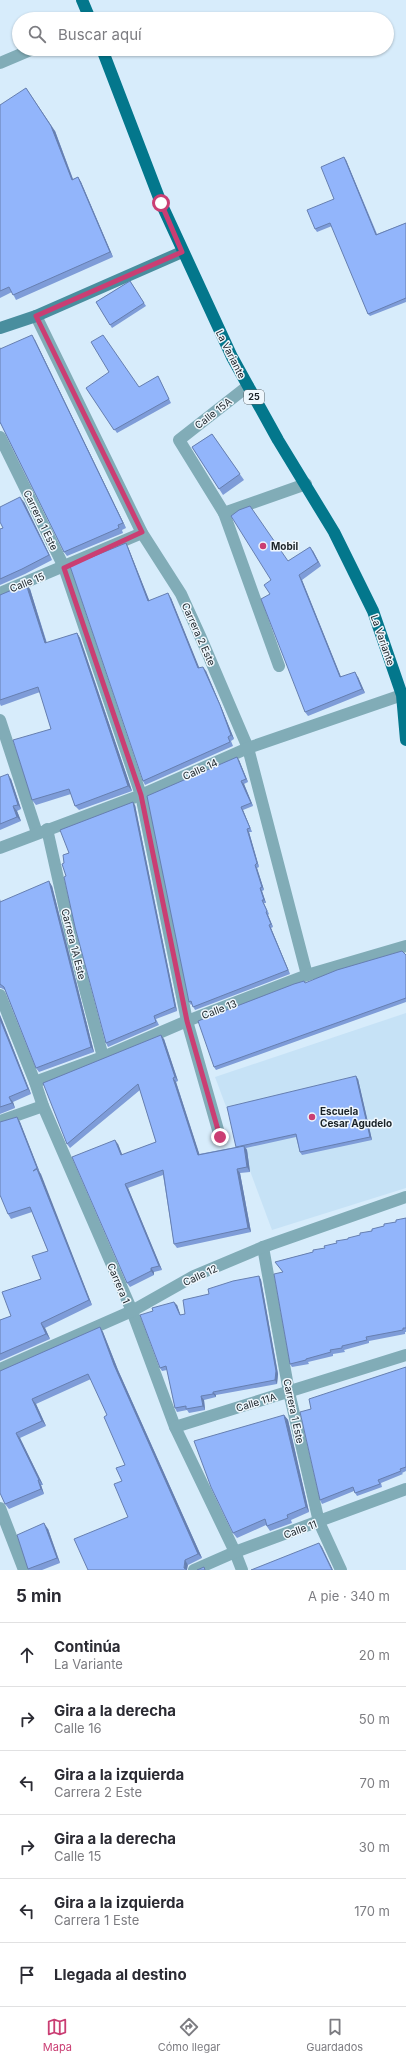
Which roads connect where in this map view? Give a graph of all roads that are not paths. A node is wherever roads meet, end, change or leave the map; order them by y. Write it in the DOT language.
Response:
graph roads {
  1 [pos="82,0"];
  2 [pos="87,12"];
  3 [pos="16,56"];
  4 [pos="105,56"];
  5 [pos="0,63"];
  6 [pos="182,252"];
  7 [pos="36,316"];
  8 [pos="0,328"];
  9 [pos="248,386"];
  10 [pos="0,437"];
  11 [pos="306,484"];
  12 [pos="224,513"];
  13 [pos="142,532"];
  14 [pos="64,568"];
  15 [pos="1,591"];
  16 [pos="279,666"];
  17 [pos="402,695"];
  18 [pos="0,720"];
  19 [pos="406,740"];
  20 [pos="248,748"];
  21 [pos="141,795"];
  22 [pos="42,831"];
  23 [pos="0,848"];
  24 [pos="406,946"];
  25 [pos="307,975"];
  26 [pos="0,995"];
  27 [pos="187,1021"];
  28 [pos="103,1057"];
  29 [pos="36,1082"];
  30 [pos="43,1106"];
  31 [pos="0,1121"];
  32 [pos="220,1137"];
  33 [pos="406,1197"];
  34 [pos="263,1247"];
  35 [pos="132,1311"];
  36 [pos="406,1355"];
  37 [pos="0,1369"];
  38 [pos="289,1392"];
  39 [pos="175,1427"];
  40 [pos="406,1489"];
  41 [pos="0,1508"];
  42 [pos="319,1522"];
  43 [pos="235,1552"];
  44 [pos="24,1570"];
  45 [pos="194,1570"];
  46 [pos="242,1570"];
  47 [pos="341,1570"];
  1 -- 2 [label="main road"];
  3 -- 5 [label="street"];
  4 -- 6 [label="main road, La Variante / 25"];
  6 -- 7 [label="street"];
  6 -- 9 [label="main road, La Variante / 25"];
  7 -- 8 [label="street"];
  7 -- 13 [label="street, Carrera 2 Este"];
  9 -- 11 [label="main road, La Variante / 25"];
  9 -- 12 [label="street, Calle 15A"];
  10 -- 14 [label="street, Carrera 1 Este"];
  11 -- 12 [label="street"];
  11 -- 17 [label="main road, La Variante / 25"];
  12 -- 16 [label="street"];
  13 -- 14 [label="street, Calle 15"];
  13 -- 20 [label="street, Carrera 2 Este"];
  14 -- 15 [label="street, Calle 15"];
  14 -- 21 [label="street, Carrera 1 Este"];
  17 -- 19 [label="main road, La Variante / 25"];
  17 -- 20 [label="street, Calle 14"];
  18 -- 22 [label="street, Carrera 1A Este"];
  20 -- 21 [label="street, Calle 14"];
  20 -- 25 [label="street, Carrera 2 Este"];
  21 -- 22 [label="street, Calle 14"];
  21 -- 27 [label="street, Carrera 1 Este"];
  22 -- 23 [label="street, Calle 14"];
  22 -- 28 [label="street, Carrera 1A Este"];
  24 -- 25 [label="street, Calle 13"];
  25 -- 27 [label="street, Calle 13"];
  26 -- 29 [label="street, Carrera 1"];
  27 -- 28 [label="street, Calle 13"];
  27 -- 32 [label="street, Carrera 1 Este"];
  28 -- 29 [label="street, Calle 13"];
  29 -- 30 [label="street, Carrera 1"];
  30 -- 31 [label="street"];
  30 -- 35 [label="street, Carrera 1"];
  33 -- 34 [label="street, Calle 12"];
  34 -- 35 [label="street, Calle 12"];
  34 -- 38 [label="street, Carrera 1 Este"];
  35 -- 37 [label="street, Calle 12"];
  35 -- 39 [label="street, Carrera 1"];
  36 -- 38 [label="street, Calle 11A"];
  38 -- 39 [label="street, Calle 11A"];
  38 -- 42 [label="street, Carrera 1 Este"];
  39 -- 43 [label="street, Carrera 1"];
  40 -- 42 [label="street, Calle 11"];
  41 -- 44 [label="street"];
  42 -- 43 [label="street, Calle 11"];
  42 -- 47 [label="street, Carrera 1 Este"];
  43 -- 45 [label="street, Calle 11"];
  43 -- 46 [label="street, Carrera 1"];
}
